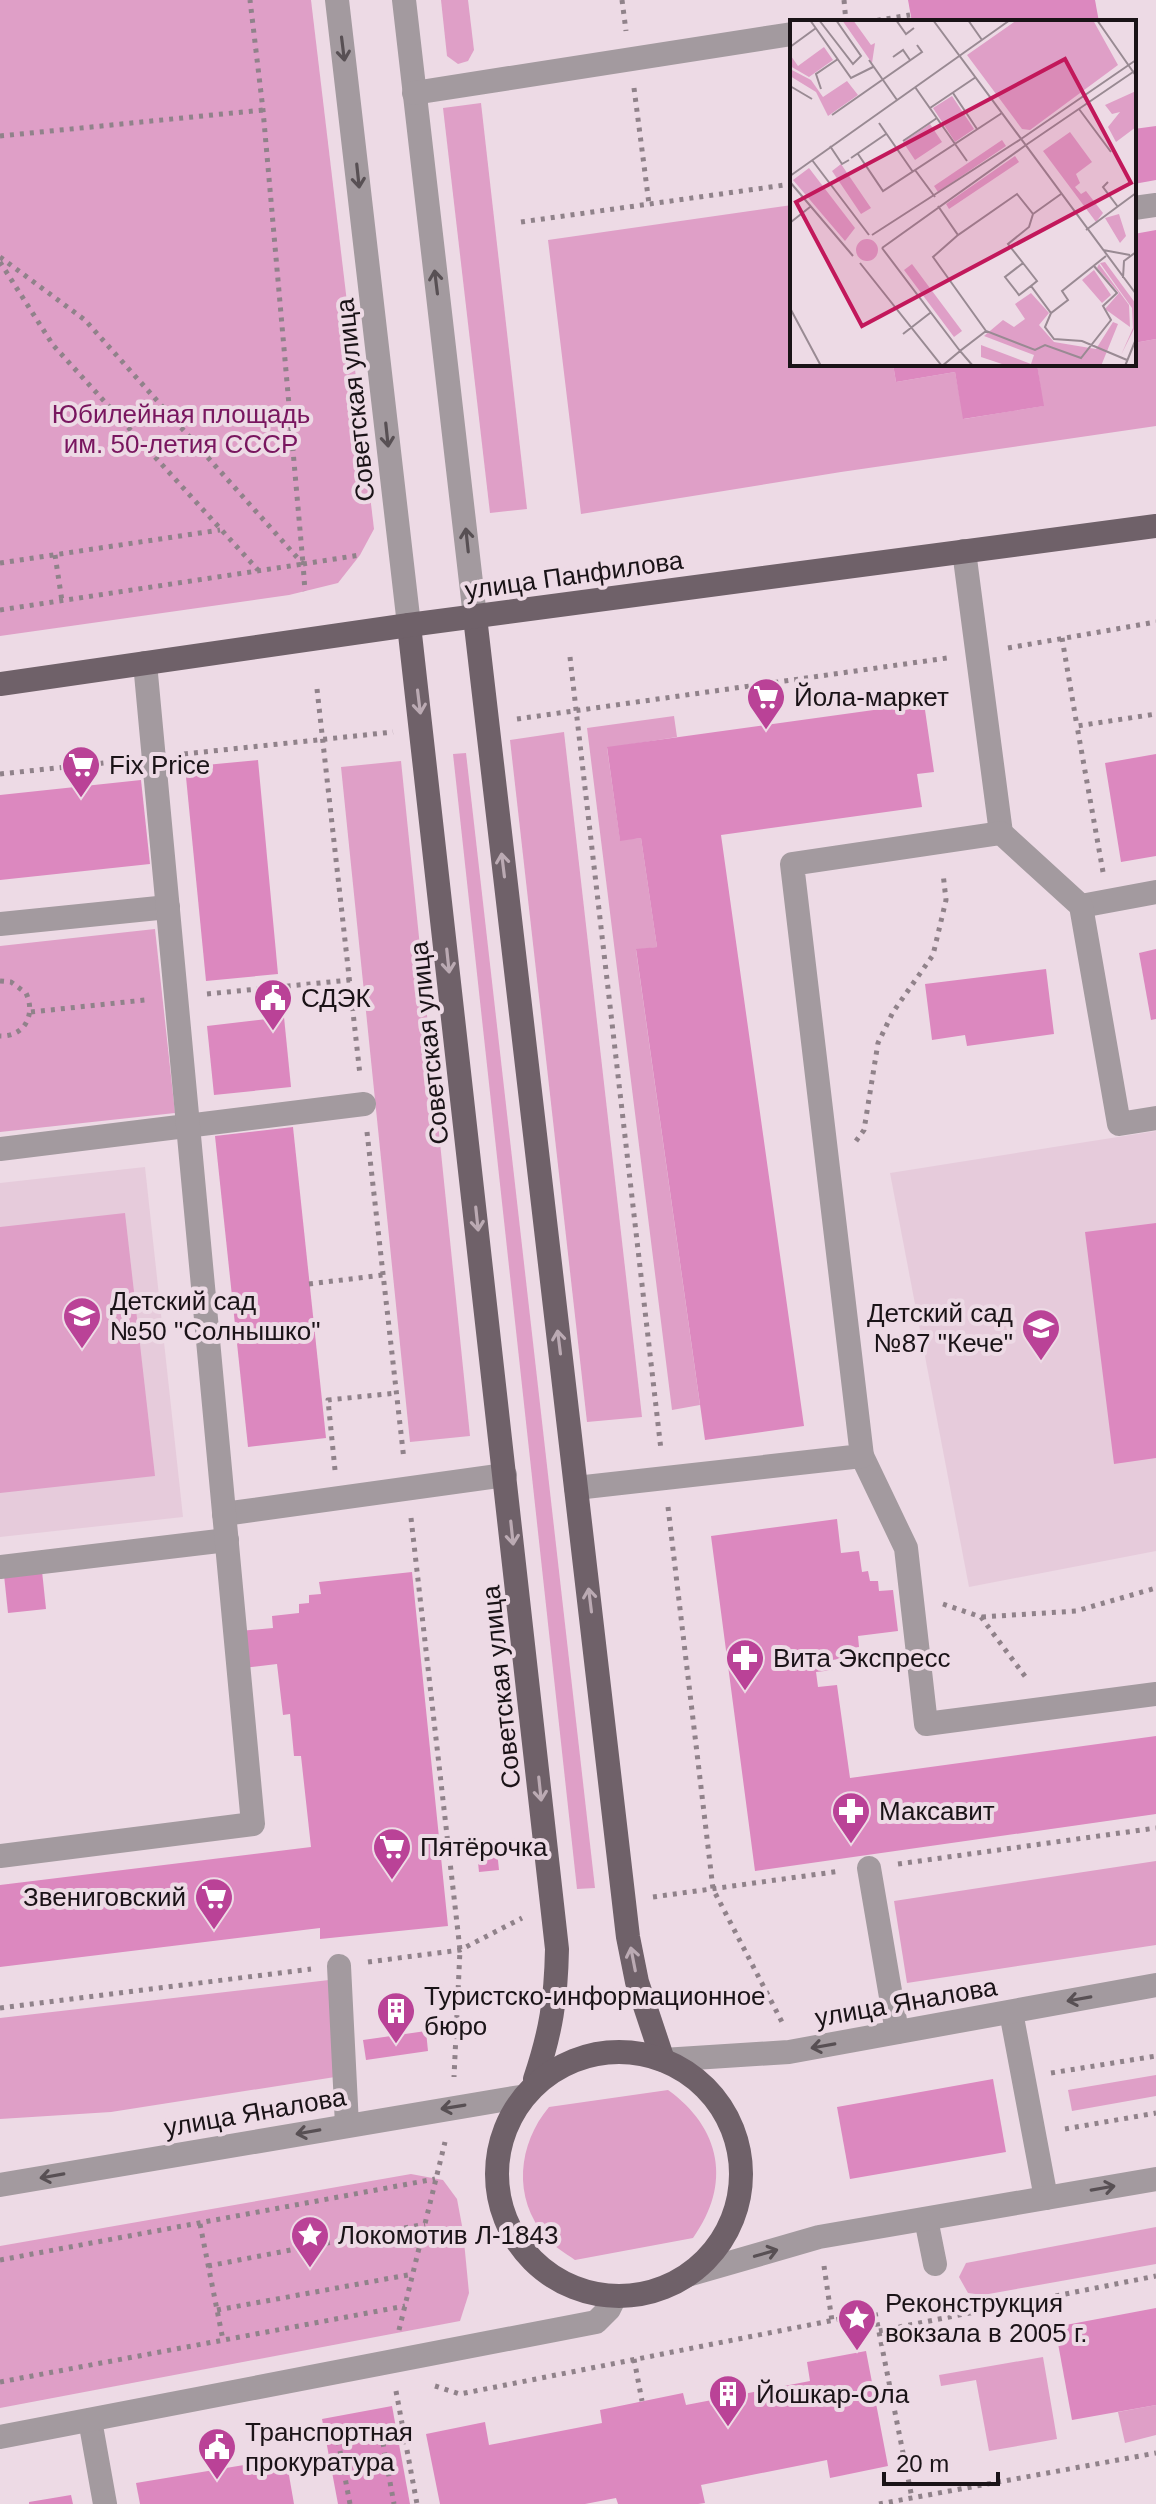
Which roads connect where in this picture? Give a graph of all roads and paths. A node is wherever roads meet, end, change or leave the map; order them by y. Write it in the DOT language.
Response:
graph roads {
  1 [pos="250,0"];
  2 [pos="337,0"];
  3 [pos="404,0"];
  4 [pos="622,0"];
  5 [pos="844,0"];
  6 [pos="910,15"];
  7 [pos="846,20"];
  8 [pos="879,20"];
  9 [pos="790,34"];
  10 [pos="630,59"];
  11 [pos="414,93"];
  12 [pos="263,110"];
  13 [pos="0,136"];
  14 [pos="790,184"];
  15 [pos="649,204"];
  16 [pos="1156,205"];
  17 [pos="1136,208"];
  18 [pos="521,222"];
  19 [pos="0,260"];
  20 [pos="1156,526"];
  21 [pos="220,530"];
  22 [pos="964,551"];
  23 [pos="55,555"];
  24 [pos="360,555"];
  25 [pos="0,563"];
  26 [pos="303,564"];
  27 [pos="259,571"];
  28 [pos="305,591"];
  29 [pos="62,601"];
  30 [pos="0,610"];
  31 [pos="475,617"];
  32 [pos="1156,622"];
  33 [pos="409,625"];
  34 [pos="1062,638"];
  35 [pos="978,653"];
  36 [pos="570,657"];
  37 [pos="145,663"];
  38 [pos="0,684"];
  39 [pos="317,689"];
  40 [pos="576,711"];
  41 [pos="516,719"];
  42 [pos="1077,726"];
  43 [pos="395,732"];
  44 [pos="323,739"];
  45 [pos="155,757"];
  46 [pos="0,774"];
  47 [pos="1001,833"];
  48 [pos="940,842"];
  49 [pos="1156,892"];
  50 [pos="1081,906"];
  51 [pos="168,907"];
  52 [pos="0,924"];
  53 [pos="0,981"];
  54 [pos="0,1036"];
  55 [pos="364,1104"];
  56 [pos="1156,1118"];
  57 [pos="188,1126"];
  58 [pos="0,1149"];
  59 [pos="829,1182"];
  60 [pos="383,1275"];
  61 [pos="309,1284"];
  62 [pos="397,1393"];
  63 [pos="862,1456"];
  64 [pos="505,1475"];
  65 [pos="664,1478"];
  66 [pos="408,1488"];
  67 [pos="576,1488"];
  68 [pos="338,1498"];
  69 [pos="224,1514"];
  70 [pos="227,1540"];
  71 [pos="0,1567"];
  72 [pos="1156,1588"];
  73 [pos="911,1593"];
  74 [pos="981,1617"];
  75 [pos="1156,1694"];
  76 [pos="1049,1708"];
  77 [pos="0,1856"];
  78 [pos="869,1868"];
  79 [pos="524,1917"];
  80 [pos="460,1950"];
  81 [pos="339,1966"];
  82 [pos="1156,1985"];
  83 [pos="0,2008"];
  84 [pos="1011,2012"];
  85 [pos="785,2026"];
  86 [pos="897,2032"];
  87 [pos="1156,2056"];
  88 [pos="663,2060"];
  89 [pos="1046,2074"];
  90 [pos="528,2088"];
  91 [pos="453,2107"];
  92 [pos="1156,2113"];
  93 [pos="347,2125"];
  94 [pos="1056,2130"];
  95 [pos="436,2179"];
  96 [pos="1156,2179"];
  97 [pos="0,2185"];
  98 [pos="1046,2198"];
  99 [pos="926,2219"];
  100 [pos="200,2224"];
  101 [pos="425,2224"];
  102 [pos="822,2256"];
  103 [pos="0,2260"];
  104 [pos="935,2264"];
  105 [pos="208,2266"];
  106 [pos="413,2274"];
  107 [pos="691,2274"];
  108 [pos="1156,2276"];
  109 [pos="615,2297"];
  110 [pos="405,2306"];
  111 [pos="217,2310"];
  112 [pos="832,2321"];
  113 [pos="879,2331"];
  114 [pos="223,2340"];
  115 [pos="634,2359"];
  116 [pos="391,2363"];
  117 [pos="0,2382"];
  118 [pos="423,2383"];
  119 [pos="410,2386"];
  120 [pos="396,2388"];
  121 [pos="381,2391"];
  122 [pos="642,2401"];
  123 [pos="90,2420"];
  124 [pos="0,2437"];
  125 [pos="1156,2453"];
  126 [pos="912,2498"];
  127 [pos="105,2504"];
  128 [pos="350,2504"];
  129 [pos="394,2504"];
  130 [pos="417,2504"];
  131 [pos="879,2504"];
  1 -- 12 [label="path"];
  2 -- 33 [label="street, Советская улица, one-way"];
  3 -- 11 [label="street"];
  4 -- 10 [label="path"];
  5 -- 7 [label="path"];
  6 -- 8 [label="path"];
  9 -- 10 [label="street"];
  10 -- 11 [label="street"];
  10 -- 15 [label="path"];
  31 -- 11 [label="street, one-way"];
  12 -- 13 [label="path"];
  12 -- 26 [label="path"];
  14 -- 15 [label="path"];
  15 -- 18 [label="path"];
  16 -- 17 [label="street"];
  19 -- 21 [label="path"];
  19 -- 26 [label="path"];
  20 -- 22 [label="main road, улица Панфилова"];
  21 -- 23 [label="path"];
  21 -- 27 [label="path"];
  22 -- 31 [label="main road, улица Панфилова"];
  22 -- 35 [label="street"];
  23 -- 25 [label="path"];
  23 -- 29 [label="path"];
  24 -- 26 [label="path"];
  26 -- 27 [label="path"];
  26 -- 28 [label="path"];
  27 -- 29 [label="path"];
  29 -- 30 [label="path"];
  31 -- 33 [label="main road, улица Панфилова"];
  67 -- 31 [label="main road, one-way"];
  32 -- 34 [label="path"];
  33 -- 37 [label="main road, улица Панфилова"];
  33 -- 64 [label="main road, Советская улица, one-way"];
  34 -- 35 [label="path"];
  34 -- 42 [label="path"];
  35 -- 40 [label="path"];
  35 -- 47 [label="street"];
  36 -- 40 [label="path"];
  37 -- 38 [label="main road, улица Панфилова"];
  37 -- 45 [label="street"];
  39 -- 44 [label="path"];
  40 -- 41 [label="path"];
  40 -- 65 [label="path"];
  43 -- 44 [label="path"];
  44 -- 45 [label="path"];
  44 -- 55 [label="path"];
  45 -- 46 [label="path"];
  45 -- 51 [label="street"];
  47 -- 48 [label="street"];
  47 -- 50 [label="street"];
  48 -- 59 [label="path"];
  48 -- 59 [label="street"];
  49 -- 50 [label="street"];
  50 -- 56 [label="street"];
  51 -- 52 [label="street"];
  51 -- 57 [label="street"];
  53 -- 54 [label="path"];
  55 -- 57 [label="street"];
  55 -- 60 [label="path"];
  57 -- 58 [label="street"];
  57 -- 69 [label="street"];
  59 -- 63 [label="street"];
  60 -- 61 [label="path"];
  60 -- 62 [label="path"];
  62 -- 66 [label="path"];
  62 -- 68 [label="path"];
  63 -- 65 [label="street"];
  63 -- 73 [label="street"];
  64 -- 66 [label="street"];
  64 -- 90 [label="main road, Советская улица, one-way"];
  65 -- 67 [label="street"];
  65 -- 85 [label="path"];
  66 -- 68 [label="street"];
  66 -- 80 [label="path"];
  88 -- 67 [label="main road, one-way"];
  68 -- 69 [label="street"];
  69 -- 70 [label="street"];
  70 -- 71 [label="street"];
  70 -- 77 [label="street"];
  72 -- 74 [label="path"];
  73 -- 74 [label="path"];
  73 -- 76 [label="street"];
  74 -- 76 [label="path"];
  75 -- 76 [label="street"];
  78 -- 86 [label="street"];
  79 -- 80 [label="path"];
  80 -- 81 [label="path"];
  80 -- 91 [label="path"];
  81 -- 83 [label="path"];
  81 -- 93 [label="street"];
  82 -- 84 [label="street, улица Яналова, one-way"];
  84 -- 86 [label="street, улица Яналова"];
  84 -- 98 [label="street"];
  86 -- 88 [label="street, улица Яналова, one-way"];
  87 -- 89 [label="path"];
  88 -- 90 [label="main road"];
  88 -- 107 [label="main road"];
  90 -- 91 [label="street, улица Яналова"];
  90 -- 109 [label="main road"];
  91 -- 93 [label="street, улица Яналова, one-way"];
  91 -- 95 [label="path"];
  92 -- 94 [label="path"];
  93 -- 97 [label="street, улица Яналова, one-way"];
  95 -- 100 [label="path"];
  95 -- 101 [label="path"];
  98 -- 96 [label="street, one-way"];
  98 -- 99 [label="street"];
  99 -- 104 [label="street"];
  107 -- 99 [label="street, one-way"];
  100 -- 103 [label="path"];
  100 -- 105 [label="path"];
  101 -- 105 [label="path"];
  101 -- 106 [label="path"];
  102 -- 112 [label="path"];
  105 -- 111 [label="path"];
  106 -- 110 [label="path"];
  106 -- 111 [label="path"];
  107 -- 109 [label="main road"];
  108 -- 113 [label="path"];
  109 -- 116 [label="street"];
  110 -- 114 [label="path"];
  110 -- 116 [label="path"];
  111 -- 114 [label="path"];
  112 -- 113 [label="path"];
  112 -- 115 [label="path"];
  113 -- 126 [label="path"];
  114 -- 117 [label="path"];
  115 -- 118 [label="path"];
  115 -- 122 [label="path"];
  116 -- 123 [label="street"];
  119 -- 120 [label="path"];
  120 -- 121 [label="path"];
  120 -- 130 [label="path"];
  123 -- 124 [label="street"];
  123 -- 127 [label="street"];
  125 -- 126 [label="path"];
  126 -- 131 [label="path"];
  128 -- 129 [label="path"];
}
